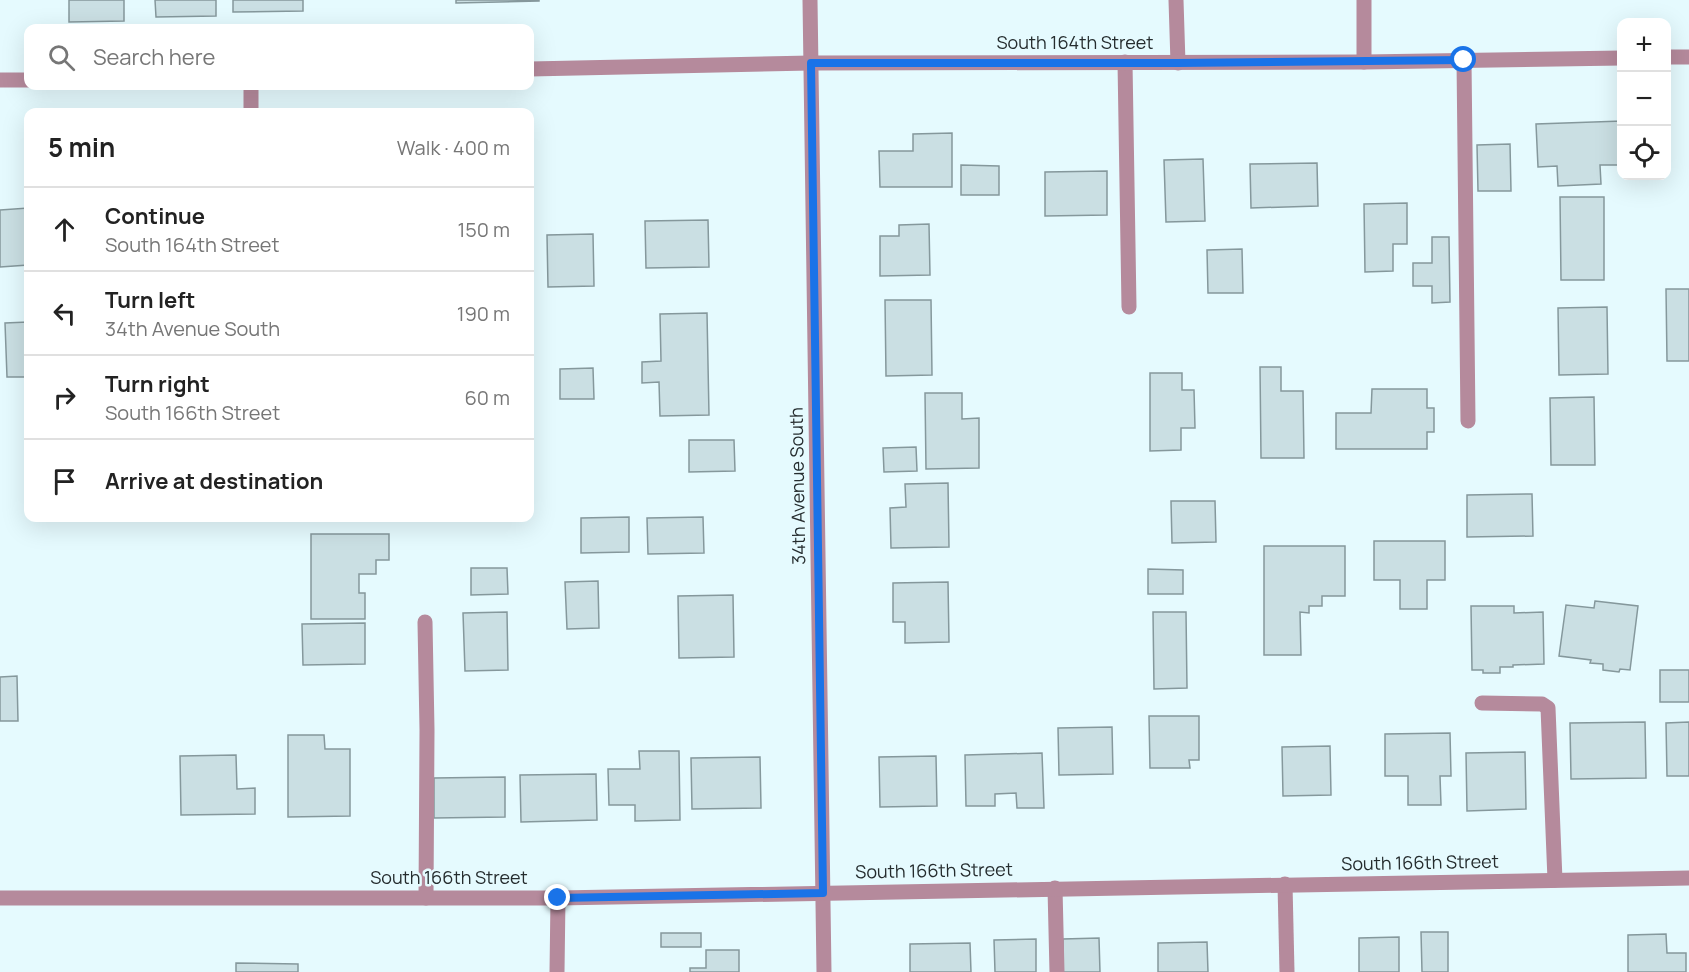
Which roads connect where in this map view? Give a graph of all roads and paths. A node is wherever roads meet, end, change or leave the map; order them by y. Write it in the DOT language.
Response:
graph roads {
  1 [pos="810,0"];
  2 [pos="1176,0"];
  3 [pos="1364,0"];
  4 [pos="1671,57"];
  5 [pos="1689,57"];
  6 [pos="1617,58"];
  7 [pos="1464,60"];
  8 [pos="1125,62"];
  9 [pos="1364,62"];
  10 [pos="811,63"];
  11 [pos="1178,63"];
  12 [pos="534,69"];
  13 [pos="0,80"];
  14 [pos="24,80"];
  15 [pos="251,90"];
  16 [pos="251,108"];
  17 [pos="1129,307"];
  18 [pos="1468,421"];
  19 [pos="425,622"];
  20 [pos="1482,703"];
  21 [pos="1689,878"];
  22 [pos="1555,880"];
  23 [pos="1285,884"];
  24 [pos="1055,888"];
  25 [pos="823,893"];
  26 [pos="426,897"];
  27 [pos="0,898"];
  28 [pos="558,898"];
  29 [pos="557,972"];
  30 [pos="824,972"];
  31 [pos="1057,972"];
  32 [pos="1287,972"];
  1 -- 10 [label="street, 34th Avenue South"];
  2 -- 11 [label="street"];
  3 -- 9 [label="street"];
  4 -- 5 [label="street"];
  6 -- 7 [label="street, South 164th Street"];
  7 -- 9 [label="street, South 164th Street"];
  7 -- 18 [label="street"];
  8 -- 10 [label="street, South 164th Street"];
  8 -- 11 [label="street, South 164th Street"];
  8 -- 17 [label="street"];
  9 -- 11 [label="street, South 164th Street"];
  10 -- 12 [label="street, South 164th Street"];
  10 -- 25 [label="street, 34th Avenue South"];
  13 -- 14 [label="street"];
  15 -- 16 [label="street"];
  19 -- 26 [label="street"];
  20 -- 22 [label="street"];
  21 -- 22 [label="street, South 166th Street"];
  22 -- 23 [label="street, South 166th Street"];
  23 -- 24 [label="street, South 166th Street"];
  23 -- 32 [label="street"];
  24 -- 25 [label="street, South 166th Street"];
  24 -- 31 [label="street"];
  25 -- 28 [label="street, South 166th Street"];
  25 -- 30 [label="street, 34th Avenue South"];
  26 -- 27 [label="street, South 166th Street"];
  26 -- 28 [label="street, South 166th Street"];
  28 -- 29 [label="street"];
}
